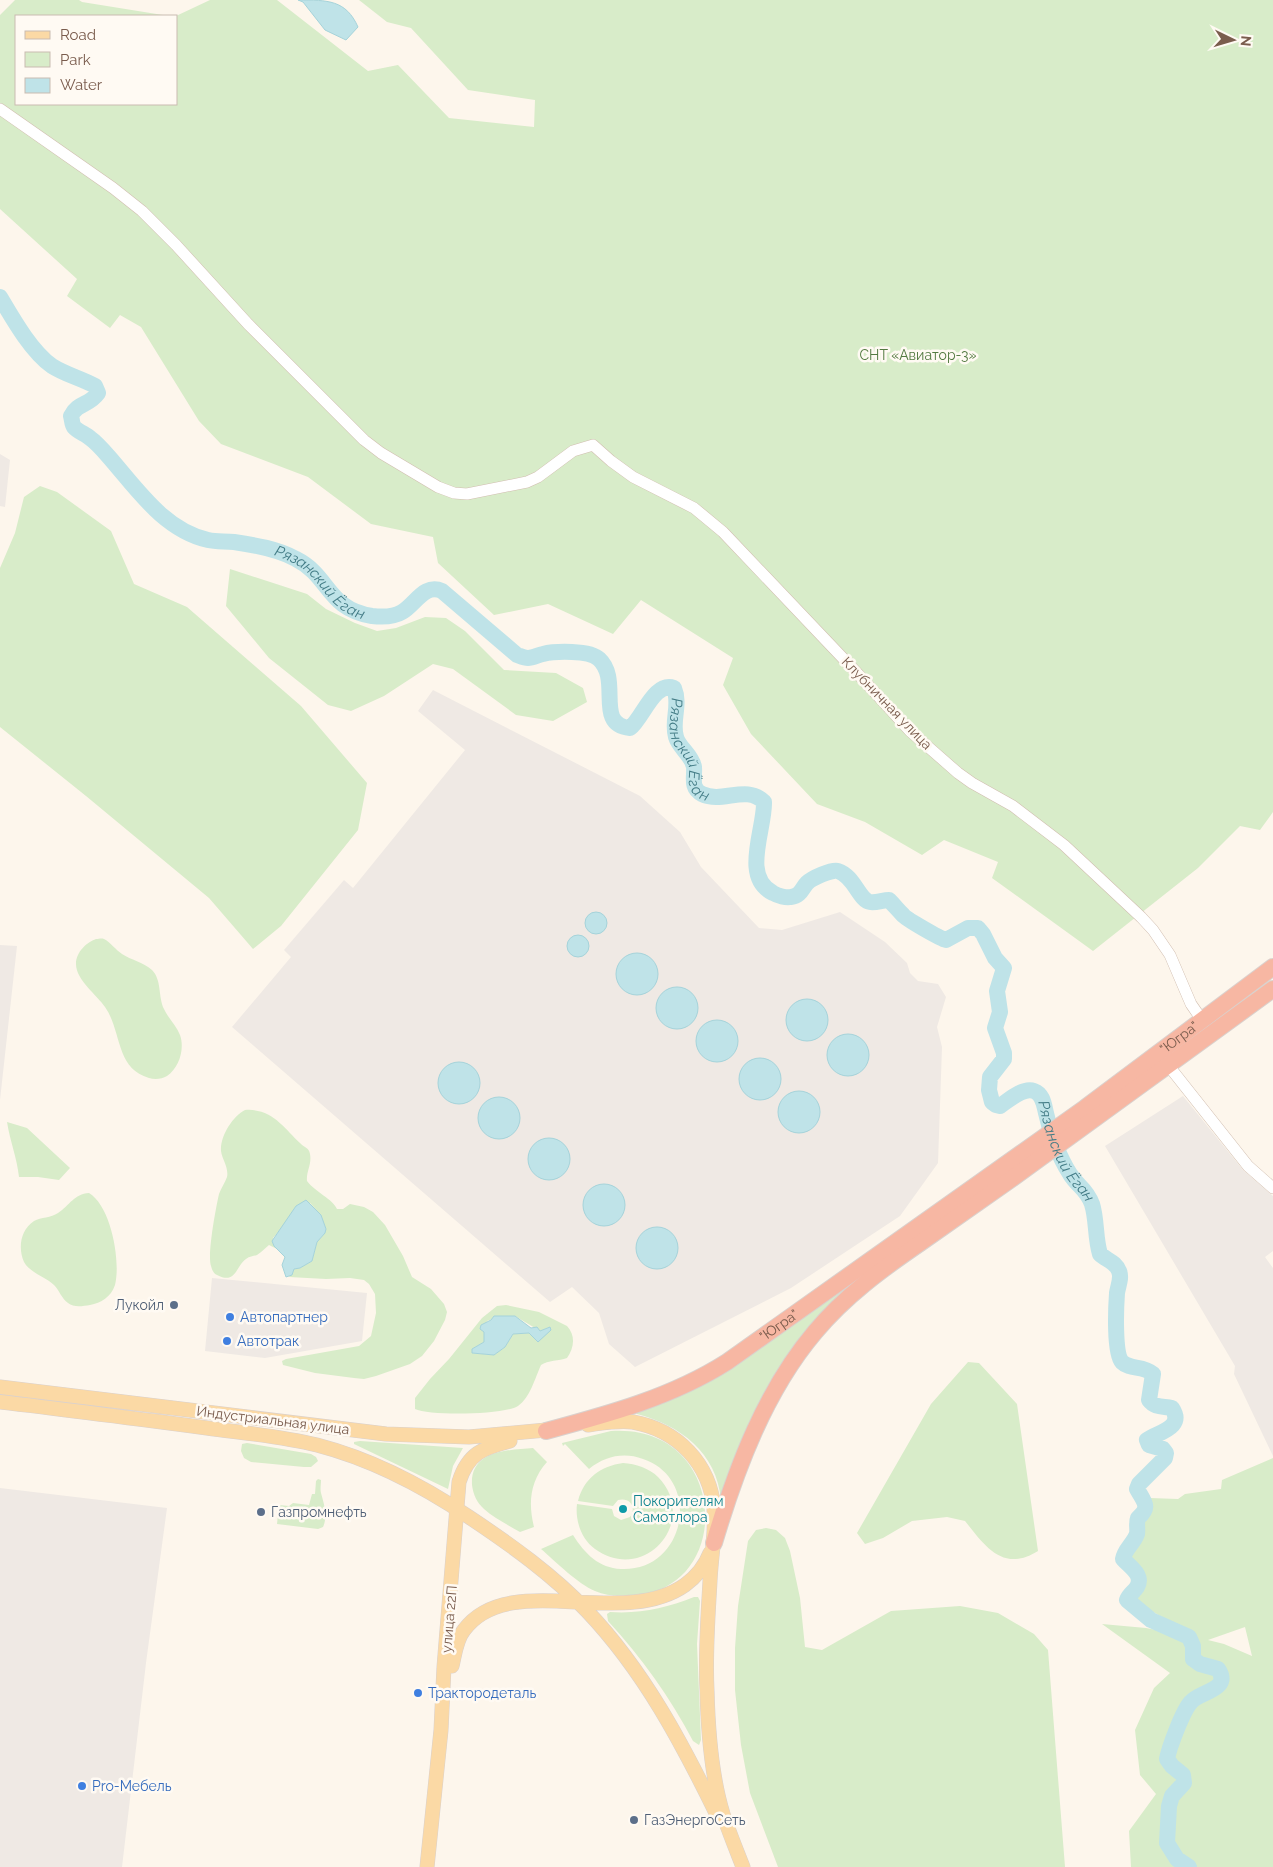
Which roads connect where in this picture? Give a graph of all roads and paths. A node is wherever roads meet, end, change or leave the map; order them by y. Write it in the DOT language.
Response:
graph roads {
  1 [pos="0,110"];
  2 [pos="1273,967"];
  3 [pos="1273,989"];
  4 [pos="1202,1020"];
  5 [pos="1168,1065"];
  6 [pos="1089,1114"];
  7 [pos="1028,1157"];
  8 [pos="1273,1188"];
  9 [pos="0,1387"];
  10 [pos="0,1402"];
  11 [pos="546,1431"];
  12 [pos="457,1509"];
  13 [pos="714,1543"];
  14 [pos="579,1603"];
  15 [pos="441,1730"];
  16 [pos="427,1867"];
  17 [pos="742,1867"];
  1 -- 4 [label="street, Клубничная улица"];
  2 -- 4 [label="highway, \"Югра\""];
  3 -- 5 [label="highway, \"Югра\""];
  4 -- 6 [label="highway, \"Югра\""];
  5 -- 6 [label="highway, \"Югра\""];
  5 -- 8 [label="street"];
  6 -- 7 [label="highway"];
  7 -- 11 [label="highway, \"Югра\""];
  7 -- 13 [label="highway, \"Югра\""];
  9 -- 11 [label="main road, Индустриальная улица"];
  10 -- 12 [label="main road, Индустриальная улица"];
  11 -- 12 [label="main road, улица 22П"];
  11 -- 13 [label="main road"];
  12 -- 14 [label="main road, Индустриальная улица"];
  12 -- 15 [label="main road, улица 22П"];
  13 -- 14 [label="main road, улица 22П"];
  13 -- 17 [label="main road"];
  14 -- 15 [label="main road, улица 22П"];
  14 -- 17 [label="main road, Индустриальная улица"];
  15 -- 16 [label="main road, улица 22П"];
}
